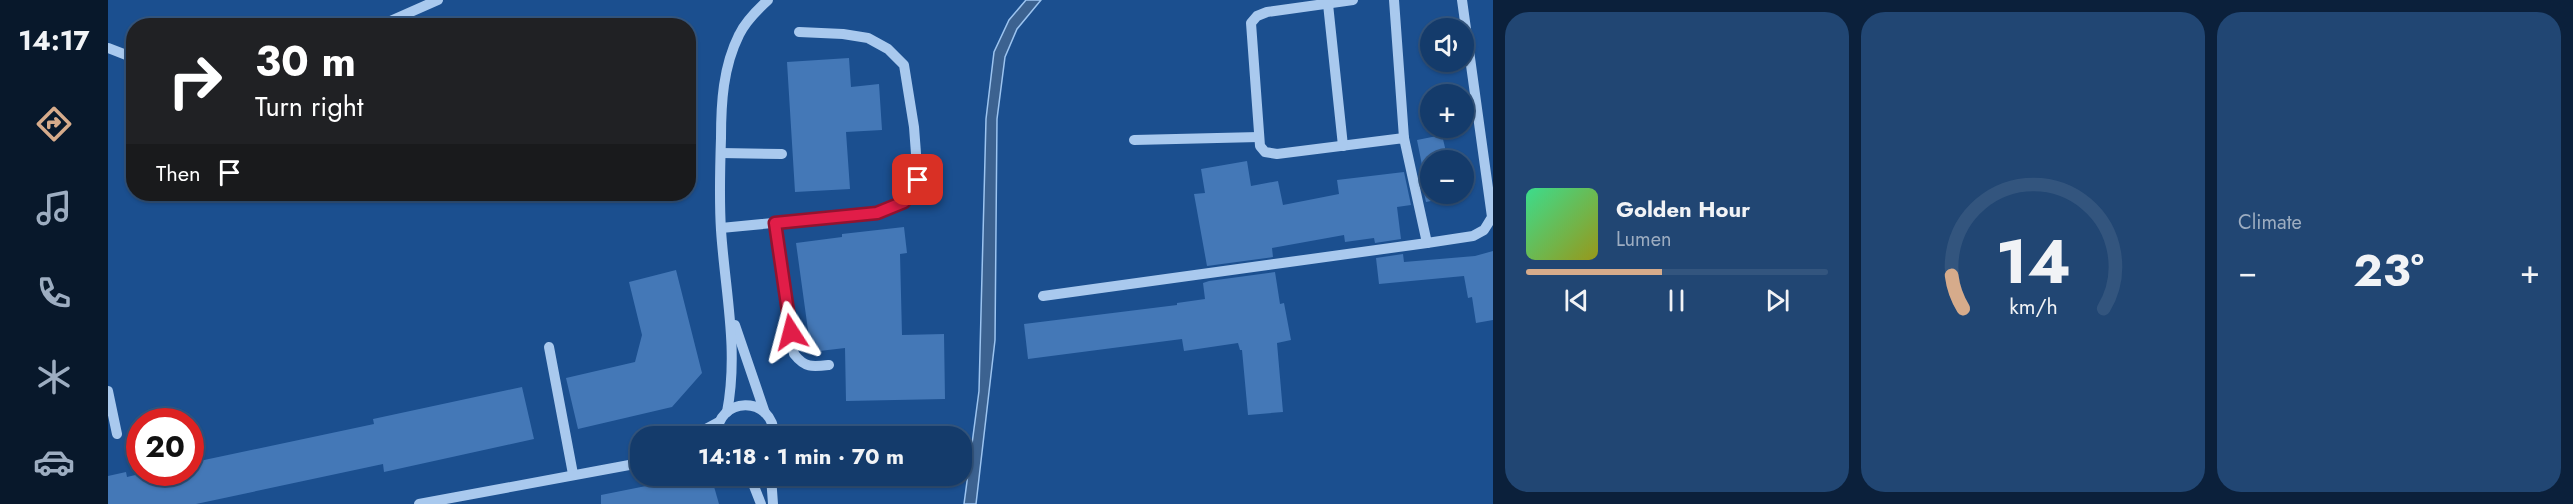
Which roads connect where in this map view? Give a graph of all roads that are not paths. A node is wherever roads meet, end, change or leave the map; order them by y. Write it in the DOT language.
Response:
graph roads {
  1 [pos="438,0"];
  2 [pos="768,0"];
  3 [pos="1353,0"];
  4 [pos="1394,0"];
  5 [pos="1462,0"];
  6 [pos="1328,4"];
  7 [pos="397,18"];
  8 [pos="799,32"];
  9 [pos="108,48"];
  10 [pos="126,55"];
  11 [pos="1259,137"];
  12 [pos="1404,138"];
  13 [pos="1134,140"];
  14 [pos="1342,146"];
  15 [pos="720,153"];
  16 [pos="782,154"];
  17 [pos="775,223"];
  18 [pos="721,228"];
  19 [pos="1427,243"];
  20 [pos="1043,296"];
  21 [pos="731,314"];
  22 [pos="549,347"];
  23 [pos="828,365"];
  24 [pos="108,392"];
  25 [pos="727,412"];
  26 [pos="765,413"];
  27 [pos="719,422"];
  28 [pos="712,426"];
  29 [pos="718,426"];
  30 [pos="772,426"];
  31 [pos="117,434"];
  32 [pos="630,459"];
  33 [pos="630,464"];
  34 [pos="610,466"];
  35 [pos="573,474"];
  36 [pos="754,486"];
  37 [pos="772,486"];
  38 [pos="419,504"];
  39 [pos="761,504"];
  40 [pos="773,504"];
  1 -- 7 [label="street"];
  2 -- 15 [label="street"];
  3 -- 6 [label="street"];
  4 -- 12 [label="street"];
  5 -- 19 [label="street"];
  6 -- 11 [label="street"];
  6 -- 14 [label="street"];
  8 -- 17 [label="street"];
  9 -- 10 [label="street"];
  11 -- 13 [label="street"];
  11 -- 14 [label="street"];
  12 -- 14 [label="street"];
  12 -- 19 [label="street"];
  15 -- 16 [label="street"];
  15 -- 18 [label="street"];
  17 -- 18 [label="street"];
  17 -- 23 [label="street"];
  18 -- 21 [label="street"];
  19 -- 20 [label="street"];
  21 -- 25 [label="street"];
  21 -- 26 [label="street"];
  22 -- 35 [label="street"];
  24 -- 31 [label="street"];
  25 -- 26 [label="street"];
  25 -- 27 [label="street"];
  26 -- 30 [label="street"];
  27 -- 28 [label="street"];
  27 -- 29 [label="street"];
  32 -- 34 [label="street"];
  33 -- 34 [label="street"];
  34 -- 35 [label="street"];
  35 -- 38 [label="street"];
  36 -- 39 [label="street"];
  37 -- 40 [label="street"];
}
